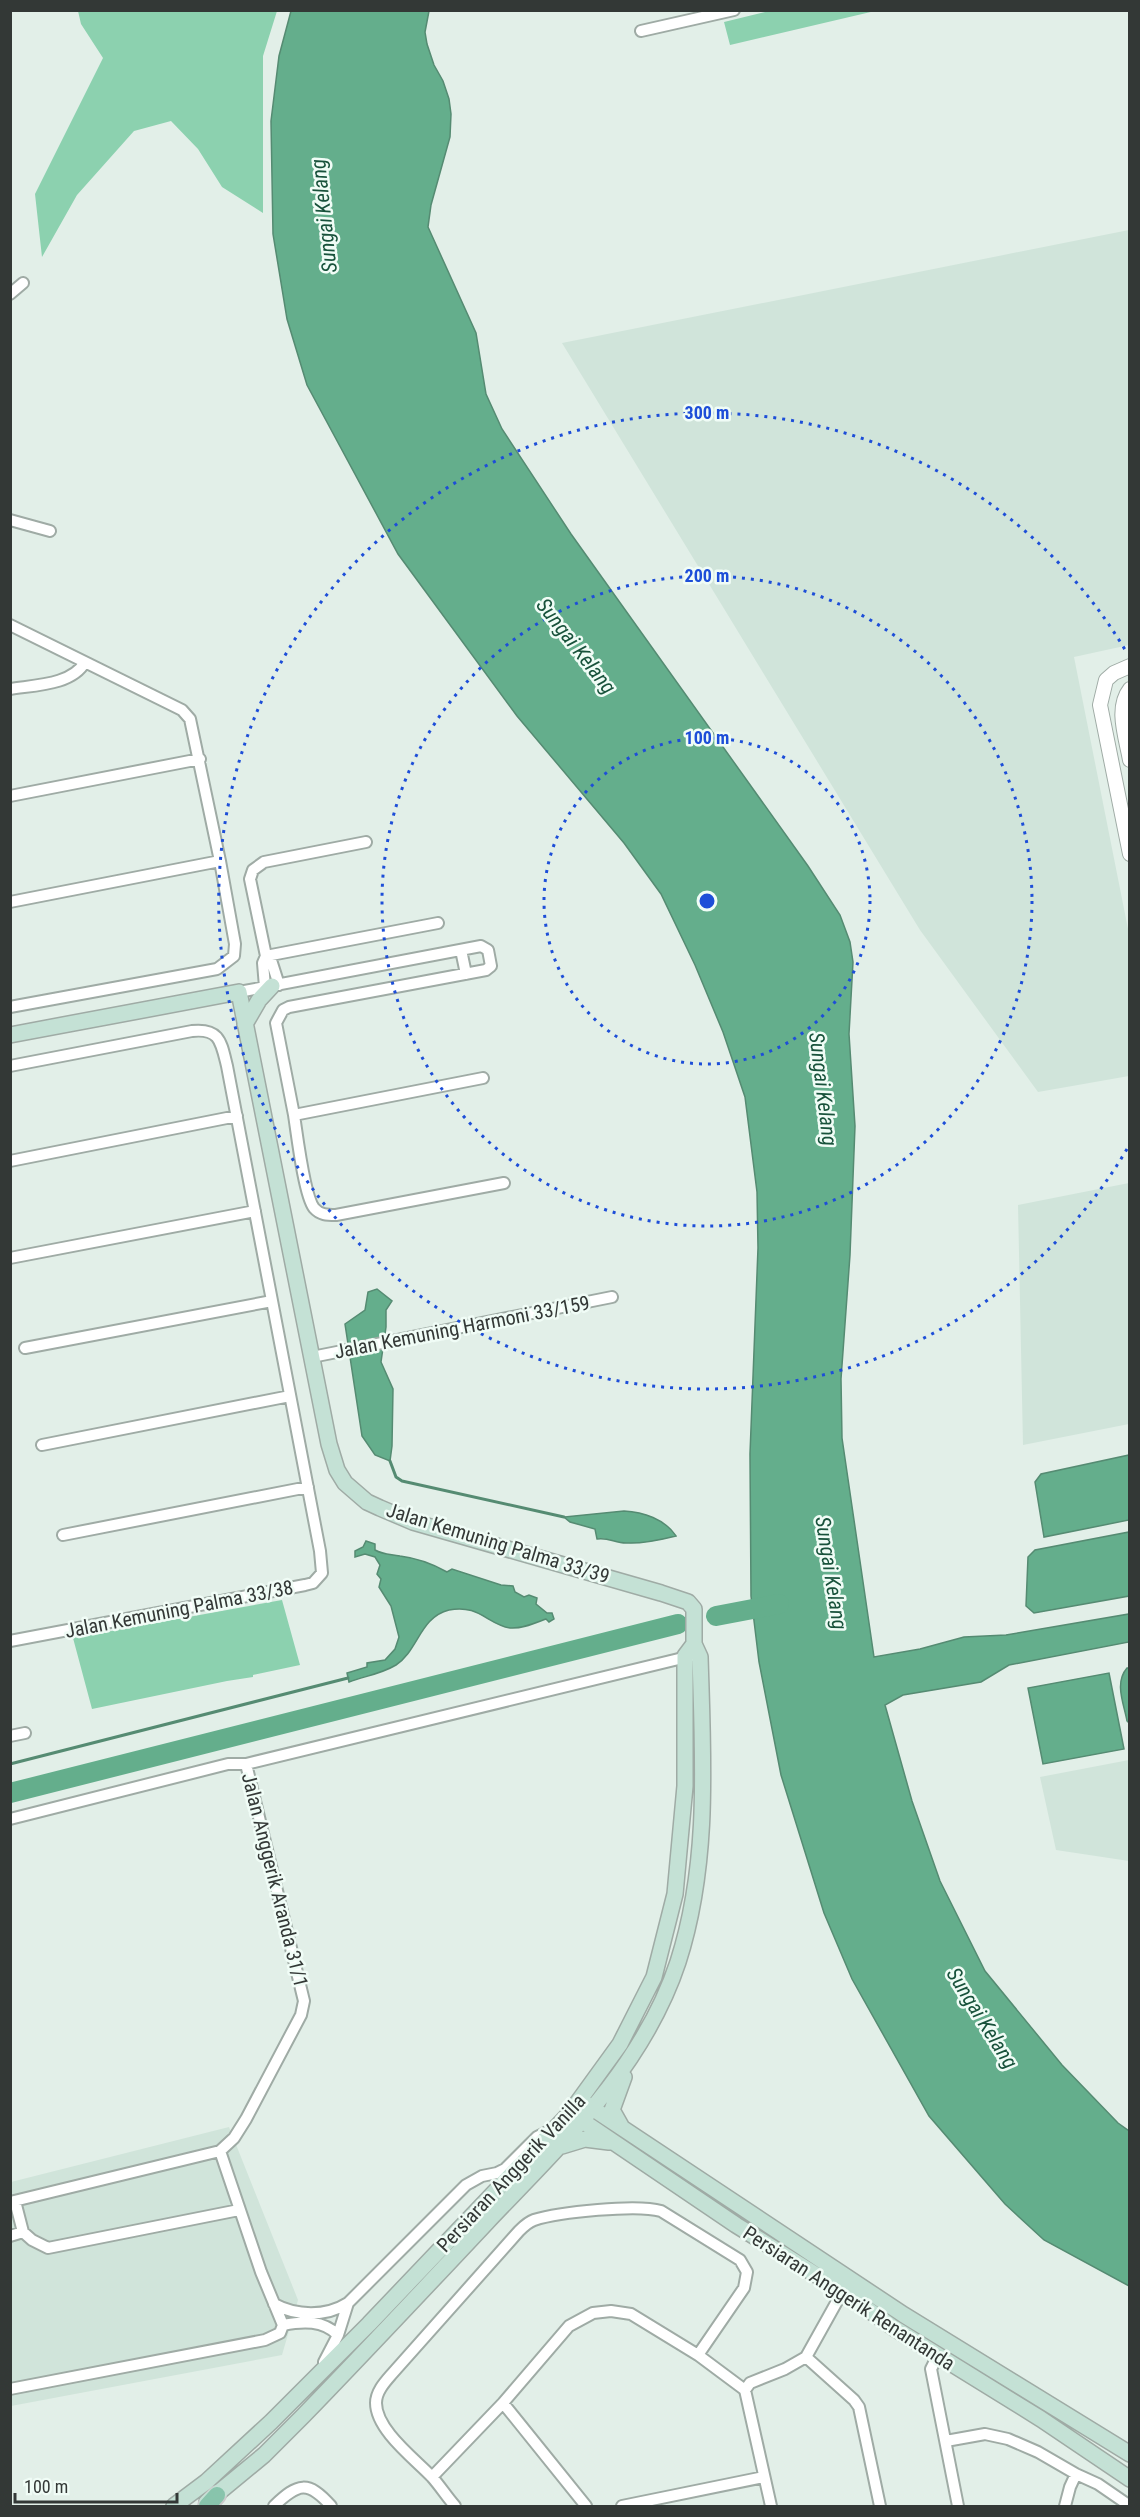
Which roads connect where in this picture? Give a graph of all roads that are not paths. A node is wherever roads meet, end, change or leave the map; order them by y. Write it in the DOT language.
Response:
graph roads {
  1 [pos="734,10"];
  2 [pos="704,14"];
  3 [pos="641,31"];
  4 [pos="22,284"];
  5 [pos="10,294"];
  6 [pos="10,520"];
  7 [pos="50,531"];
  8 [pos="10,625"];
  9 [pos="85,662"];
  10 [pos="1130,666"];
  11 [pos="10,689"];
  12 [pos="1130,689"];
  13 [pos="200,759"];
  14 [pos="1130,760"];
  15 [pos="10,796"];
  16 [pos="366,842"];
  17 [pos="1130,854"];
  18 [pos="220,861"];
  19 [pos="10,902"];
  20 [pos="438,923"];
  21 [pos="460,950"];
  22 [pos="266,956"];
  23 [pos="466,974"];
  24 [pos="272,986"];
  25 [pos="239,992"];
  26 [pos="10,1007"];
  27 [pos="245,1024"];
  28 [pos="10,1035"];
  29 [pos="10,1066"];
  30 [pos="483,1078"];
  31 [pos="296,1114"];
  32 [pos="237,1116"];
  33 [pos="10,1161"];
  34 [pos="504,1183"];
  35 [pos="255,1211"];
  36 [pos="10,1258"];
  37 [pos="612,1297"];
  38 [pos="272,1301"];
  39 [pos="25,1348"];
  40 [pos="312,1358"];
  41 [pos="290,1396"];
  42 [pos="42,1445"];
  43 [pos="308,1486"];
  44 [pos="63,1535"];
  45 [pos="694,1609"];
  46 [pos="10,1641"];
  47 [pos="693,1652"];
  48 [pos="25,1733"];
  49 [pos="10,1736"];
  50 [pos="246,1764"];
  51 [pos="10,1819"];
  52 [pos="632,2054"];
  53 [pos="582,2111"];
  54 [pos="552,2130"];
  55 [pos="625,2131"];
  56 [pos="614,2143"];
  57 [pos="557,2148"];
  58 [pos="220,2151"];
  59 [pos="13,2201"];
  60 [pos="239,2211"];
  61 [pos="23,2232"];
  62 [pos="10,2236"];
  63 [pos="846,2285"];
  64 [pos="348,2302"];
  65 [pos="273,2304"];
  66 [pos="283,2325"];
  67 [pos="338,2335"];
  68 [pos="698,2355"];
  69 [pos="938,2355"];
  70 [pos="806,2357"];
  71 [pos="308,2384"];
  72 [pos="10,2389"];
  73 [pos="745,2390"];
  74 [pos="503,2403"];
  75 [pos="946,2441"];
  76 [pos="1129,2453"];
  77 [pos="1076,2474"];
  78 [pos="1124,2475"];
  79 [pos="432,2477"];
  80 [pos="764,2477"];
  81 [pos="212,2500"];
  82 [pos="174,2506"];
  83 [pos="201,2506"];
  84 [pos="273,2506"];
  85 [pos="331,2506"];
  86 [pos="455,2506"];
  87 [pos="586,2506"];
  88 [pos="622,2506"];
  89 [pos="771,2506"];
  90 [pos="880,2506"];
  91 [pos="958,2506"];
  92 [pos="1065,2506"];
  93 [pos="1130,2506"];
  1 -- 2 [label="street"];
  2 -- 3 [label="street"];
  4 -- 5 [label="street"];
  6 -- 7 [label="street"];
  8 -- 9 [label="street"];
  9 -- 11 [label="street"];
  9 -- 13 [label="street"];
  10 -- 17 [label="street"];
  12 -- 14 [label="street"];
  13 -- 15 [label="street"];
  13 -- 18 [label="street"];
  16 -- 22 [label="street"];
  18 -- 19 [label="street"];
  18 -- 26 [label="street"];
  20 -- 22 [label="street"];
  21 -- 23 [label="street"];
  21 -- 23 [label="street"];
  21 -- 24 [label="street"];
  22 -- 24 [label="street"];
  23 -- 31 [label="street"];
  24 -- 25 [label="street"];
  24 -- 27 [label="main road"];
  25 -- 27 [label="main road, Jalan Kemuning Palma 33/39"];
  25 -- 28 [label="main road"];
  27 -- 40 [label="main road, Jalan Kemuning Palma 33/39"];
  29 -- 32 [label="street"];
  30 -- 31 [label="street"];
  31 -- 34 [label="street"];
  32 -- 33 [label="street"];
  32 -- 35 [label="street"];
  35 -- 36 [label="street"];
  35 -- 38 [label="street"];
  37 -- 40 [label="street, Jalan Kemuning Harmoni 33/159"];
  38 -- 39 [label="street"];
  38 -- 41 [label="street"];
  40 -- 45 [label="main road, Jalan Kemuning Palma 33/39"];
  41 -- 42 [label="street"];
  41 -- 43 [label="street"];
  43 -- 44 [label="street"];
  43 -- 46 [label="street, Jalan Kemuning Palma 33/38"];
  45 -- 47 [label="main road, Persiaran Anggerik Vanilla"];
  47 -- 50 [label="street, Jalan Anggerik Aranda 31/1"];
  47 -- 52 [label="main road, Persiaran Anggerik Vanilla"];
  47 -- 53 [label="main road, Persiaran Anggerik Vanilla"];
  48 -- 49 [label="street"];
  50 -- 51 [label="street"];
  50 -- 58 [label="street, Jalan Anggerik Aranda 31/1"];
  52 -- 53 [label="main road, Persiaran Anggerik Vanilla"];
  52 -- 55 [label="main road"];
  53 -- 54 [label="main road, Persiaran Anggerik Vanilla"];
  53 -- 55 [label="main road"];
  53 -- 56 [label="main road, Persiaran Anggerik Renantanda"];
  53 -- 57 [label="main road, Persiaran Anggerik Vanilla"];
  54 -- 64 [label="street"];
  54 -- 71 [label="main road, Persiaran Anggerik Vanilla"];
  55 -- 63 [label="main road"];
  56 -- 57 [label="main road"];
  56 -- 63 [label="main road, Persiaran Anggerik Renantanda"];
  57 -- 81 [label="main road, Persiaran Anggerik Vanilla"];
  58 -- 59 [label="street"];
  58 -- 60 [label="street"];
  59 -- 61 [label="street"];
  60 -- 61 [label="street"];
  60 -- 65 [label="street"];
  61 -- 62 [label="street"];
  63 -- 69 [label="main road, Persiaran Anggerik Renantanda"];
  63 -- 70 [label="street"];
  63 -- 76 [label="main road"];
  64 -- 65 [label="street"];
  64 -- 67 [label="street"];
  65 -- 66 [label="street"];
  66 -- 67 [label="street"];
  66 -- 72 [label="street"];
  67 -- 71 [label="street"];
  68 -- 73 [label="street"];
  68 -- 74 [label="street"];
  68 -- 79 [label="street"];
  69 -- 75 [label="street"];
  69 -- 78 [label="main road, Persiaran Anggerik Renantanda"];
  70 -- 73 [label="street"];
  70 -- 90 [label="street"];
  71 -- 82 [label="main road, Persiaran Anggerik Vanilla"];
  73 -- 80 [label="street"];
  74 -- 79 [label="street"];
  74 -- 87 [label="street"];
  75 -- 77 [label="street"];
  75 -- 91 [label="street"];
  76 -- 78 [label="main road"];
  77 -- 92 [label="street"];
  77 -- 93 [label="street"];
  79 -- 86 [label="street"];
  80 -- 88 [label="street"];
  80 -- 89 [label="street"];
  81 -- 83 [label="main road, Persiaran Anggerik Vanilla"];
  84 -- 85 [label="street"];
}
